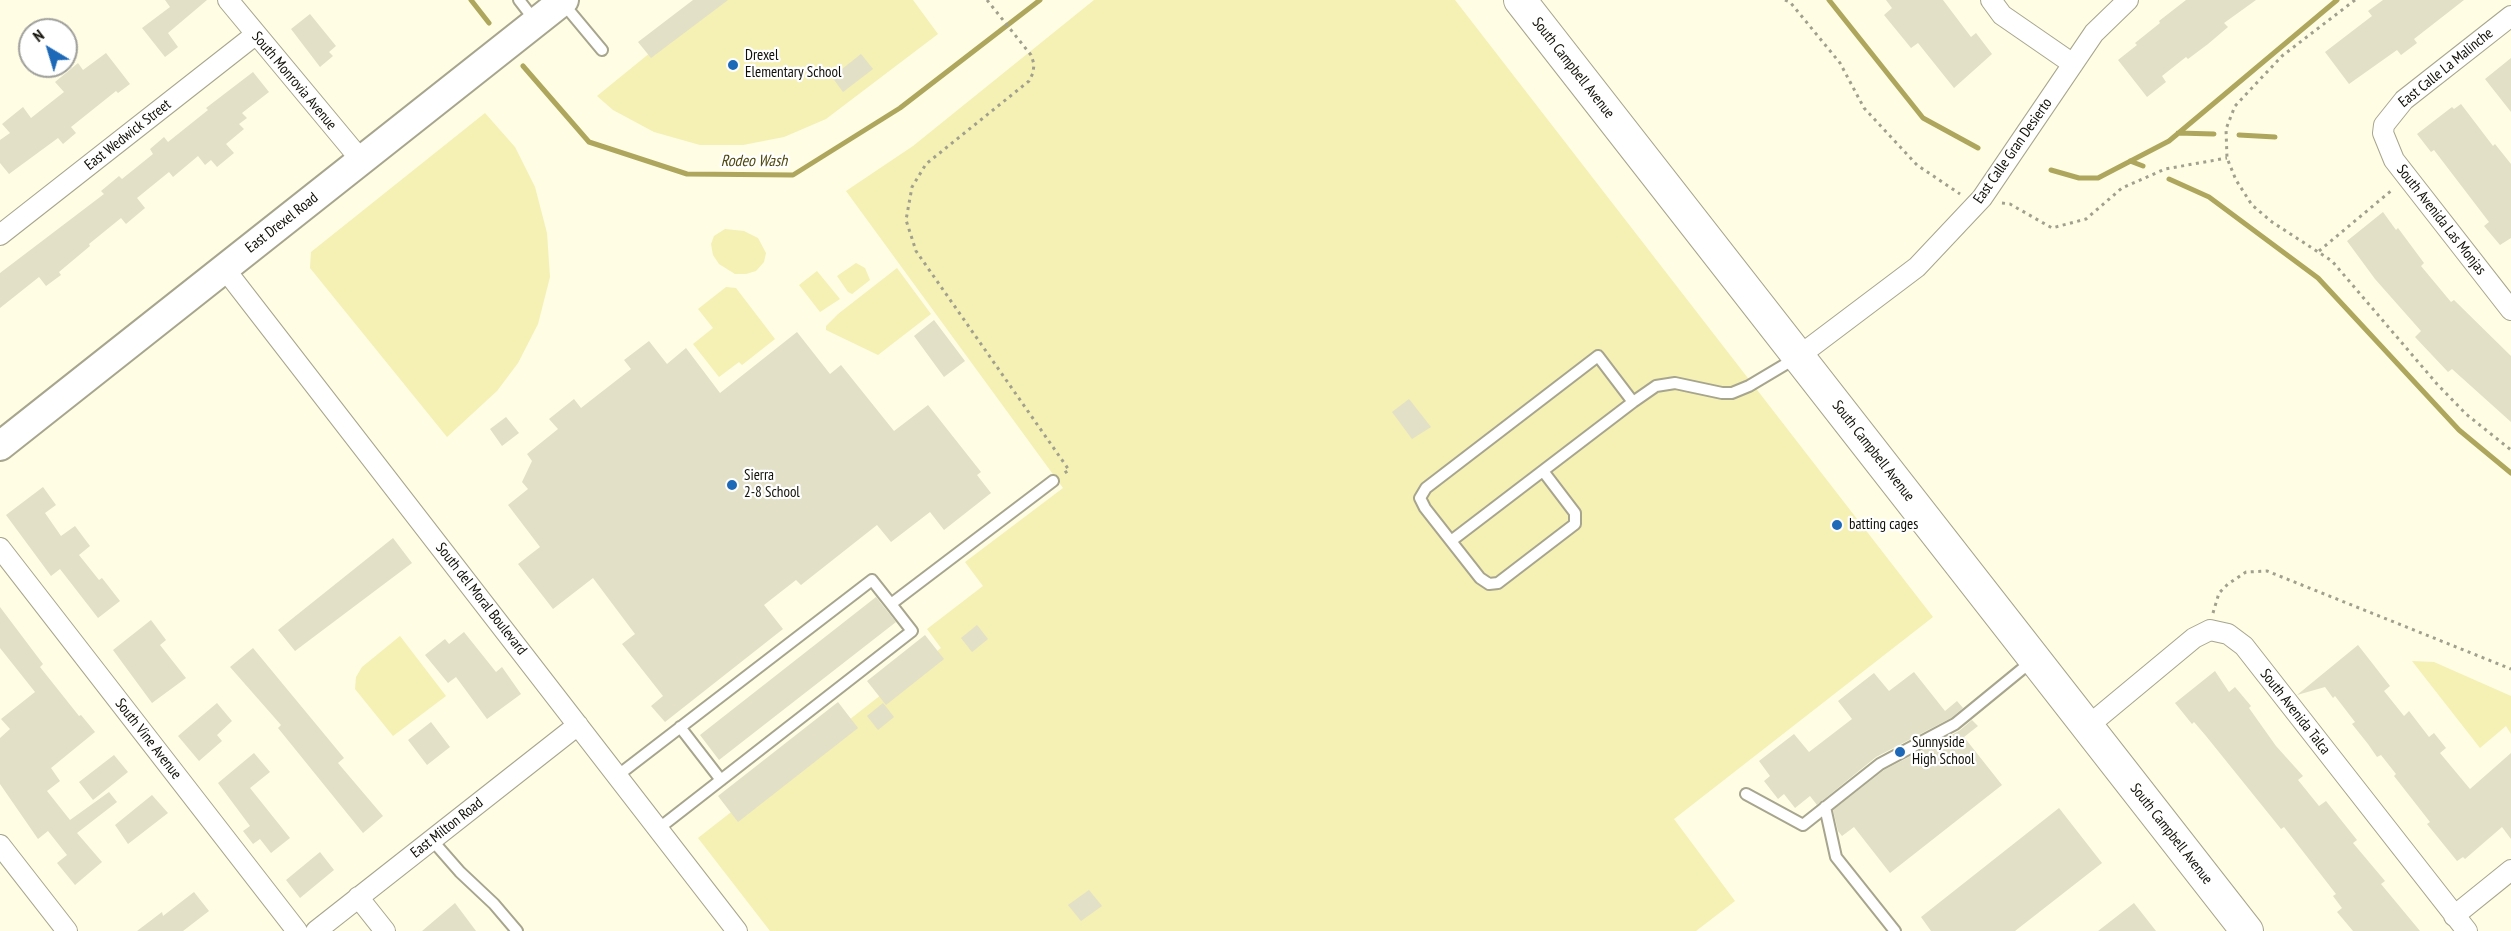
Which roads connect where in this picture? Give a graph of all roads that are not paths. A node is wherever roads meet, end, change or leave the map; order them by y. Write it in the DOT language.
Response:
graph roads {
  1 [pos="228,0"];
  2 [pos="519,0"];
  3 [pos="1520,0"];
  4 [pos="1991,0"];
  5 [pos="2128,0"];
  6 [pos="563,1"];
  7 [pos="2511,16"];
  8 [pos="536,22"];
  9 [pos="255,35"];
  10 [pos="602,50"];
  11 [pos="2073,64"];
  12 [pos="2377,124"];
  13 [pos="361,160"];
  14 [pos="0,235"];
  15 [pos="224,268"];
  16 [pos="2511,310"];
  17 [pos="1799,356"];
  18 [pos="1633,402"];
  19 [pos="0,446"];
  20 [pos="1543,471"];
  21 [pos="1053,481"];
  22 [pos="1451,541"];
  23 [pos="0,548"];
  24 [pos="891,604"];
  25 [pos="2035,659"];
  26 [pos="578,725"];
  27 [pos="2088,726"];
  28 [pos="680,727"];
  29 [pos="617,776"];
  30 [pos="721,780"];
  31 [pos="1746,794"];
  32 [pos="1825,807"];
  33 [pos="658,829"];
  34 [pos="432,840"];
  35 [pos="0,845"];
  36 [pos="2511,870"];
  37 [pos="358,897"];
  38 [pos="2461,923"];
  39 [pos="68,931"];
  40 [pos="297,931"];
  41 [pos="316,931"];
  42 [pos="385,931"];
  43 [pos="517,931"];
  44 [pos="737,931"];
  45 [pos="1895,931"];
  46 [pos="2247,931"];
  1 -- 9 [label="street, South Monrovia Avenue"];
  2 -- 8 [label="lane"];
  3 -- 17 [label="main road, South Campbell Avenue"];
  4 -- 11 [label="street"];
  5 -- 11 [label="street, East Calle Gran Desierto"];
  6 -- 8 [label="street, East Drexel Road"];
  6 -- 10 [label="lane"];
  7 -- 12 [label="street, East Calle La Malinche"];
  8 -- 13 [label="street, East Drexel Road"];
  9 -- 13 [label="street, South Monrovia Avenue"];
  9 -- 14 [label="street, East Wedwick Street"];
  11 -- 17 [label="street, East Calle Gran Desierto"];
  12 -- 16 [label="street, South Avenida Las Monjas"];
  13 -- 15 [label="street, East Drexel Road"];
  15 -- 19 [label="street, East Drexel Road"];
  15 -- 26 [label="street, South del Moral Boulevard"];
  17 -- 18 [label="lane"];
  17 -- 25 [label="main road, South Campbell Avenue"];
  18 -- 20 [label="lane"];
  18 -- 22 [label="lane"];
  20 -- 22 [label="lane"];
  20 -- 22 [label="lane"];
  21 -- 24 [label="lane"];
  23 -- 40 [label="street, South Vine Avenue"];
  24 -- 28 [label="lane"];
  24 -- 30 [label="lane"];
  25 -- 27 [label="main road, South Campbell Avenue"];
  25 -- 32 [label="lane"];
  26 -- 29 [label="street, South del Moral Boulevard"];
  26 -- 34 [label="street, East Milton Road"];
  27 -- 38 [label="street, South Avenida Talca"];
  27 -- 46 [label="main road, South Campbell Avenue"];
  28 -- 29 [label="lane"];
  28 -- 30 [label="lane"];
  29 -- 33 [label="street, South del Moral Boulevard"];
  30 -- 33 [label="lane"];
  31 -- 32 [label="lane"];
  32 -- 45 [label="lane"];
  33 -- 44 [label="street, South del Moral Boulevard"];
  34 -- 37 [label="street, East Milton Road"];
  34 -- 43 [label="lane"];
  35 -- 39 [label="street"];
  36 -- 38 [label="street"];
  37 -- 41 [label="street, East Milton Road"];
  37 -- 42 [label="street"];
}
